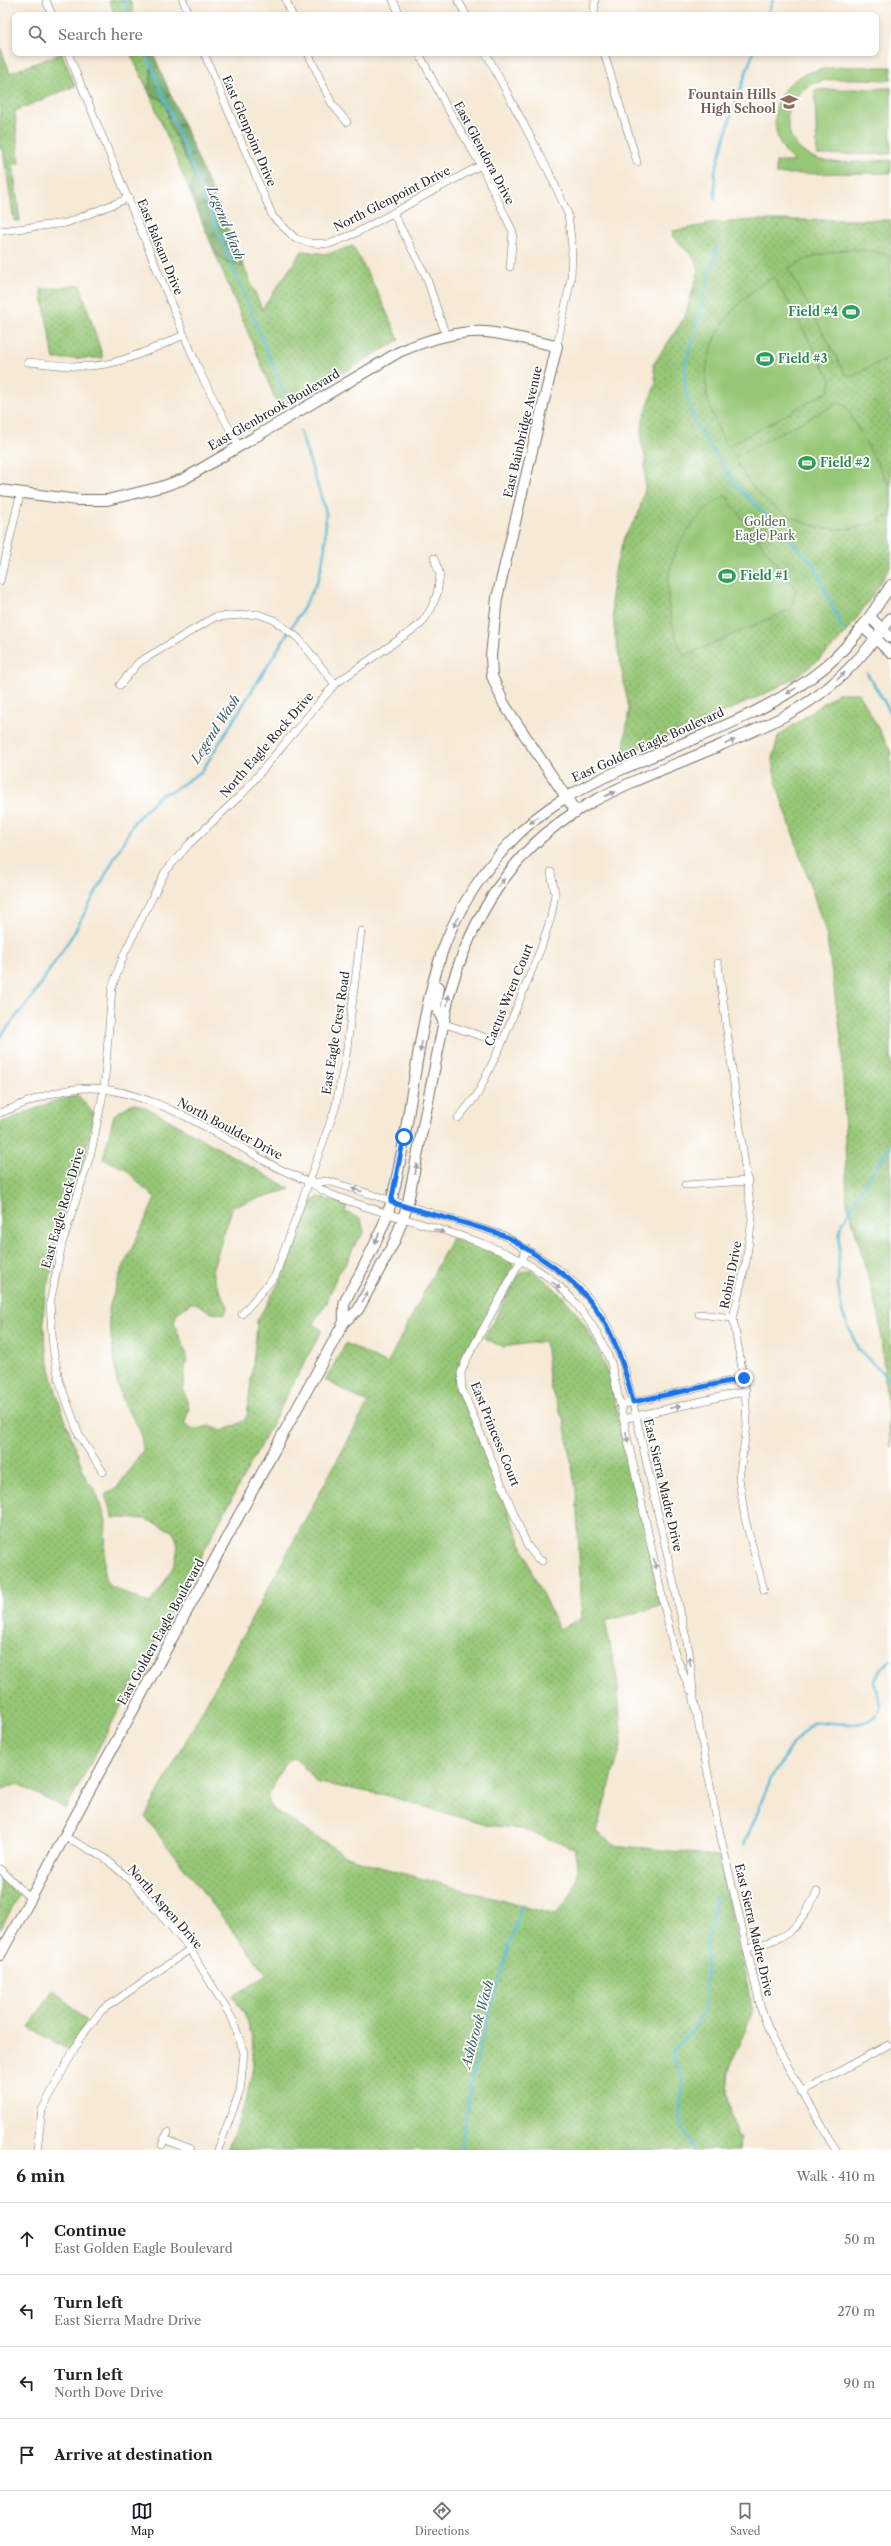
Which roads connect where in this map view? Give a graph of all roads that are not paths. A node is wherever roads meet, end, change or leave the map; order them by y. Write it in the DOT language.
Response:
graph roads {
  1 [pos="46,0"];
  2 [pos="183,0"];
  3 [pos="286,0"];
  4 [pos="393,0"];
  5 [pos="458,0"];
  6 [pos="595,0"];
  7 [pos="51,12"];
  8 [pos="188,12"];
  9 [pos="291,12"];
  10 [pos="399,12"];
  11 [pos="464,12"];
  12 [pos="594,12"];
  13 [pos="69,56"];
  14 [pos="205,56"];
  15 [pos="309,56"];
  16 [pos="421,56"];
  17 [pos="488,56"];
  18 [pos="605,56"];
  19 [pos="347,122"];
  20 [pos="637,162"];
  21 [pos="481,165"];
  22 [pos="129,198"];
  23 [pos="393,213"];
  24 [pos="273,217"];
  25 [pos="0,231"];
  26 [pos="510,267"];
  27 [pos="184,335"];
  28 [pos="446,336"];
  29 [pos="557,346"];
  30 [pos="28,362"];
  31 [pos="240,447"];
  32 [pos="0,490"];
  33 [pos="20,495"];
  34 [pos="434,558"];
  35 [pos="0,581"];
  36 [pos="891,585"];
  37 [pos="870,617"];
  38 [pos="891,618"];
  39 [pos="863,627"];
  40 [pos="883,629"];
  41 [pos="876,638"];
  42 [pos="891,638"];
  43 [pos="891,653"];
  44 [pos="120,684"];
  45 [pos="335,684"];
  46 [pos="566,797"];
  47 [pos="576,812"];
  48 [pos="551,872"];
  49 [pos="361,931"];
  50 [pos="443,951"];
  51 [pos="718,963"];
  52 [pos="112,988"];
  53 [pos="445,1024"];
  54 [pos="502,1043"];
  55 [pos="104,1089"];
  56 [pos="0,1113"];
  57 [pos="458,1118"];
  58 [pos="748,1181"];
  59 [pos="310,1183"];
  60 [pos="685,1185"];
  61 [pos="391,1202"];
  62 [pos="407,1207"];
  63 [pos="387,1212"];
  64 [pos="402,1218"];
  65 [pos="526,1249"];
  66 [pos="521,1261"];
  67 [pos="242,1314"];
  68 [pos="699,1314"];
  69 [pos="733,1318"];
  70 [pos="344,1322"];
  71 [pos="744,1378"];
  72 [pos="746,1391"];
  73 [pos="633,1402"];
  74 [pos="620,1405"];
  75 [pos="636,1416"];
  76 [pos="623,1419"];
  77 [pos="103,1472"];
  78 [pos="542,1561"];
  79 [pos="764,1590"];
  80 [pos="694,1700"];
  81 [pos="64,1836"];
  82 [pos="0,1869"];
  83 [pos="817,1892"];
  84 [pos="30,1898"];
  85 [pos="748,1948"];
  86 [pos="190,1949"];
  87 [pos="0,1955"];
  88 [pos="888,2045"];
  89 [pos="801,2092"];
  90 [pos="168,2132"];
  91 [pos="37,2150"];
  92 [pos="190,2150"];
  93 [pos="218,2150"];
  94 [pos="836,2150"];
  1 -- 7 [label="street"];
  2 -- 8 [label="street"];
  3 -- 9 [label="street"];
  4 -- 10 [label="street"];
  5 -- 11 [label="street"];
  6 -- 12 [label="street"];
  13 -- 22 [label="street, East Balsam Drive"];
  14 -- 24 [label="street, East Glenpoint Drive"];
  15 -- 19 [label="street"];
  16 -- 21 [label="street, East Glendora Drive"];
  17 -- 29 [label="street, East Bainbridge Avenue"];
  18 -- 20 [label="street"];
  21 -- 23 [label="street, North Glenpoint Drive"];
  21 -- 26 [label="street, East Glendora Drive"];
  22 -- 25 [label="street"];
  22 -- 27 [label="street, East Balsam Drive"];
  23 -- 24 [label="street, North Glenpoint Drive"];
  23 -- 28 [label="street"];
  27 -- 30 [label="street"];
  27 -- 31 [label="street, East Balsam Drive"];
  28 -- 29 [label="street, East Glenbrook Boulevard"];
  28 -- 31 [label="street, East Glenbrook Boulevard"];
  29 -- 46 [label="street, East Bainbridge Avenue"];
  31 -- 33 [label="street, East Glenbrook Boulevard"];
  32 -- 33 [label="street, East Glenbrook Boulevard"];
  33 -- 35 [label="street"];
  34 -- 45 [label="street, North Eagle Rock Drive"];
  36 -- 37 [label="street, East Golden Eagle Boulevard"];
  37 -- 39 [label="street, East Golden Eagle Boulevard"];
  37 -- 40 [label="street"];
  38 -- 40 [label="street, East Golden Eagle Boulevard"];
  39 -- 41 [label="street"];
  39 -- 46 [label="street, East Golden Eagle Boulevard, one-way"];
  40 -- 41 [label="street, East Golden Eagle Boulevard"];
  40 -- 42 [label="street"];
  41 -- 43 [label="street"];
  47 -- 41 [label="street, East Golden Eagle Boulevard, one-way"];
  44 -- 45 [label="street"];
  45 -- 52 [label="street, North Eagle Rock Drive"];
  46 -- 47 [label="street, East Bainbridge Avenue"];
  46 -- 50 [label="street, East Golden Eagle Boulevard, one-way"];
  53 -- 47 [label="street, East Golden Eagle Boulevard, one-way"];
  48 -- 54 [label="street, Cactus Wren Court"];
  49 -- 59 [label="street, East Eagle Crest Road"];
  50 -- 53 [label="street"];
  50 -- 61 [label="street, East Golden Eagle Boulevard, one-way"];
  51 -- 58 [label="street, Robin Drive"];
  52 -- 55 [label="street, East Eagle Rock Drive"];
  53 -- 54 [label="street"];
  62 -- 53 [label="street, East Golden Eagle Boulevard, one-way"];
  54 -- 57 [label="street, Cactus Wren Court"];
  55 -- 56 [label="street, North Boulder Drive"];
  55 -- 59 [label="street, North Boulder Drive"];
  55 -- 77 [label="street, East Eagle Rock Drive"];
  58 -- 60 [label="street"];
  58 -- 69 [label="street, Robin Drive"];
  61 -- 59 [label="street, North Boulder Drive, one-way"];
  59 -- 63 [label="street, North Boulder Drive"];
  59 -- 67 [label="street, East Eagle Crest Road"];
  61 -- 62 [label="street, North Boulder Drive"];
  61 -- 63 [label="street, East Golden Eagle Boulevard"];
  62 -- 64 [label="street, East Golden Eagle Boulevard"];
  62 -- 65 [label="street, East Sierra Madre Drive"];
  63 -- 64 [label="street, North Boulder Drive"];
  63 -- 70 [label="street, East Golden Eagle Boulevard, one-way"];
  64 -- 66 [label="street, East Sierra Madre Drive, one-way"];
  70 -- 64 [label="street, East Golden Eagle Boulevard, one-way"];
  65 -- 66 [label="street, East Princess Court"];
  65 -- 73 [label="street, East Sierra Madre Drive"];
  66 -- 74 [label="street, East Sierra Madre Drive, one-way"];
  66 -- 78 [label="street, East Princess Court"];
  68 -- 69 [label="street"];
  69 -- 71 [label="street, Robin Drive"];
  70 -- 81 [label="street, East Golden Eagle Boulevard"];
  71 -- 72 [label="street, Robin Drive"];
  71 -- 73 [label="street"];
  75 -- 72 [label="street, one-way"];
  72 -- 79 [label="street, Robin Drive"];
  73 -- 74 [label="street"];
  73 -- 75 [label="street, East Sierra Madre Drive"];
  74 -- 76 [label="street, East Sierra Madre Drive"];
  75 -- 76 [label="street"];
  80 -- 75 [label="street, East Sierra Madre Drive, one-way"];
  76 -- 80 [label="street, East Sierra Madre Drive, one-way"];
  80 -- 85 [label="street, East Sierra Madre Drive"];
  81 -- 84 [label="street, East Golden Eagle Boulevard"];
  81 -- 86 [label="street, North Aspen Drive"];
  82 -- 84 [label="street"];
  83 -- 85 [label="street"];
  84 -- 87 [label="street, East Golden Eagle Boulevard"];
  85 -- 89 [label="street, East Sierra Madre Drive"];
  86 -- 91 [label="street"];
  86 -- 93 [label="street, North Aspen Drive"];
  88 -- 89 [label="street"];
  89 -- 94 [label="street, East Sierra Madre Drive"];
  90 -- 92 [label="street"];
}
